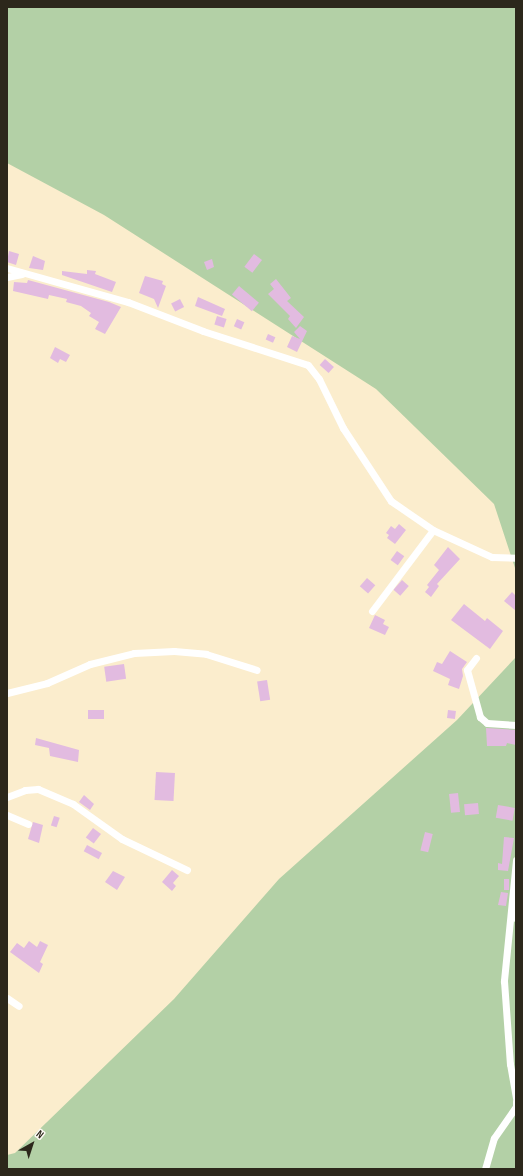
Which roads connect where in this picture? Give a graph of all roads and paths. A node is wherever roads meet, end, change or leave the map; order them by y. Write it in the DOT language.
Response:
graph roads {
  1 [pos="7,268"];
  2 [pos="24,273"];
  3 [pos="7,277"];
  4 [pos="433,530"];
  5 [pos="516,558"];
  6 [pos="372,611"];
  7 [pos="476,658"];
  8 [pos="256,670"];
  9 [pos="7,693"];
  10 [pos="516,725"];
  11 [pos="7,797"];
  12 [pos="7,815"];
  13 [pos="28,824"];
  14 [pos="516,860"];
  15 [pos="187,870"];
  16 [pos="512,908"];
  17 [pos="516,920"];
  18 [pos="7,998"];
  19 [pos="20,1006"];
  20 [pos="516,1097"];
  21 [pos="516,1101"];
  22 [pos="485,1169"];
  1 -- 2 [label="street"];
  2 -- 3 [label="street"];
  2 -- 4 [label="street"];
  4 -- 5 [label="street"];
  4 -- 6 [label="street"];
  7 -- 10 [label="street"];
  8 -- 9 [label="street"];
  11 -- 15 [label="street"];
  12 -- 13 [label="street"];
  14 -- 16 [label="street"];
  16 -- 17 [label="lane"];
  16 -- 20 [label="street"];
  18 -- 19 [label="street"];
  21 -- 22 [label="street"];
}
